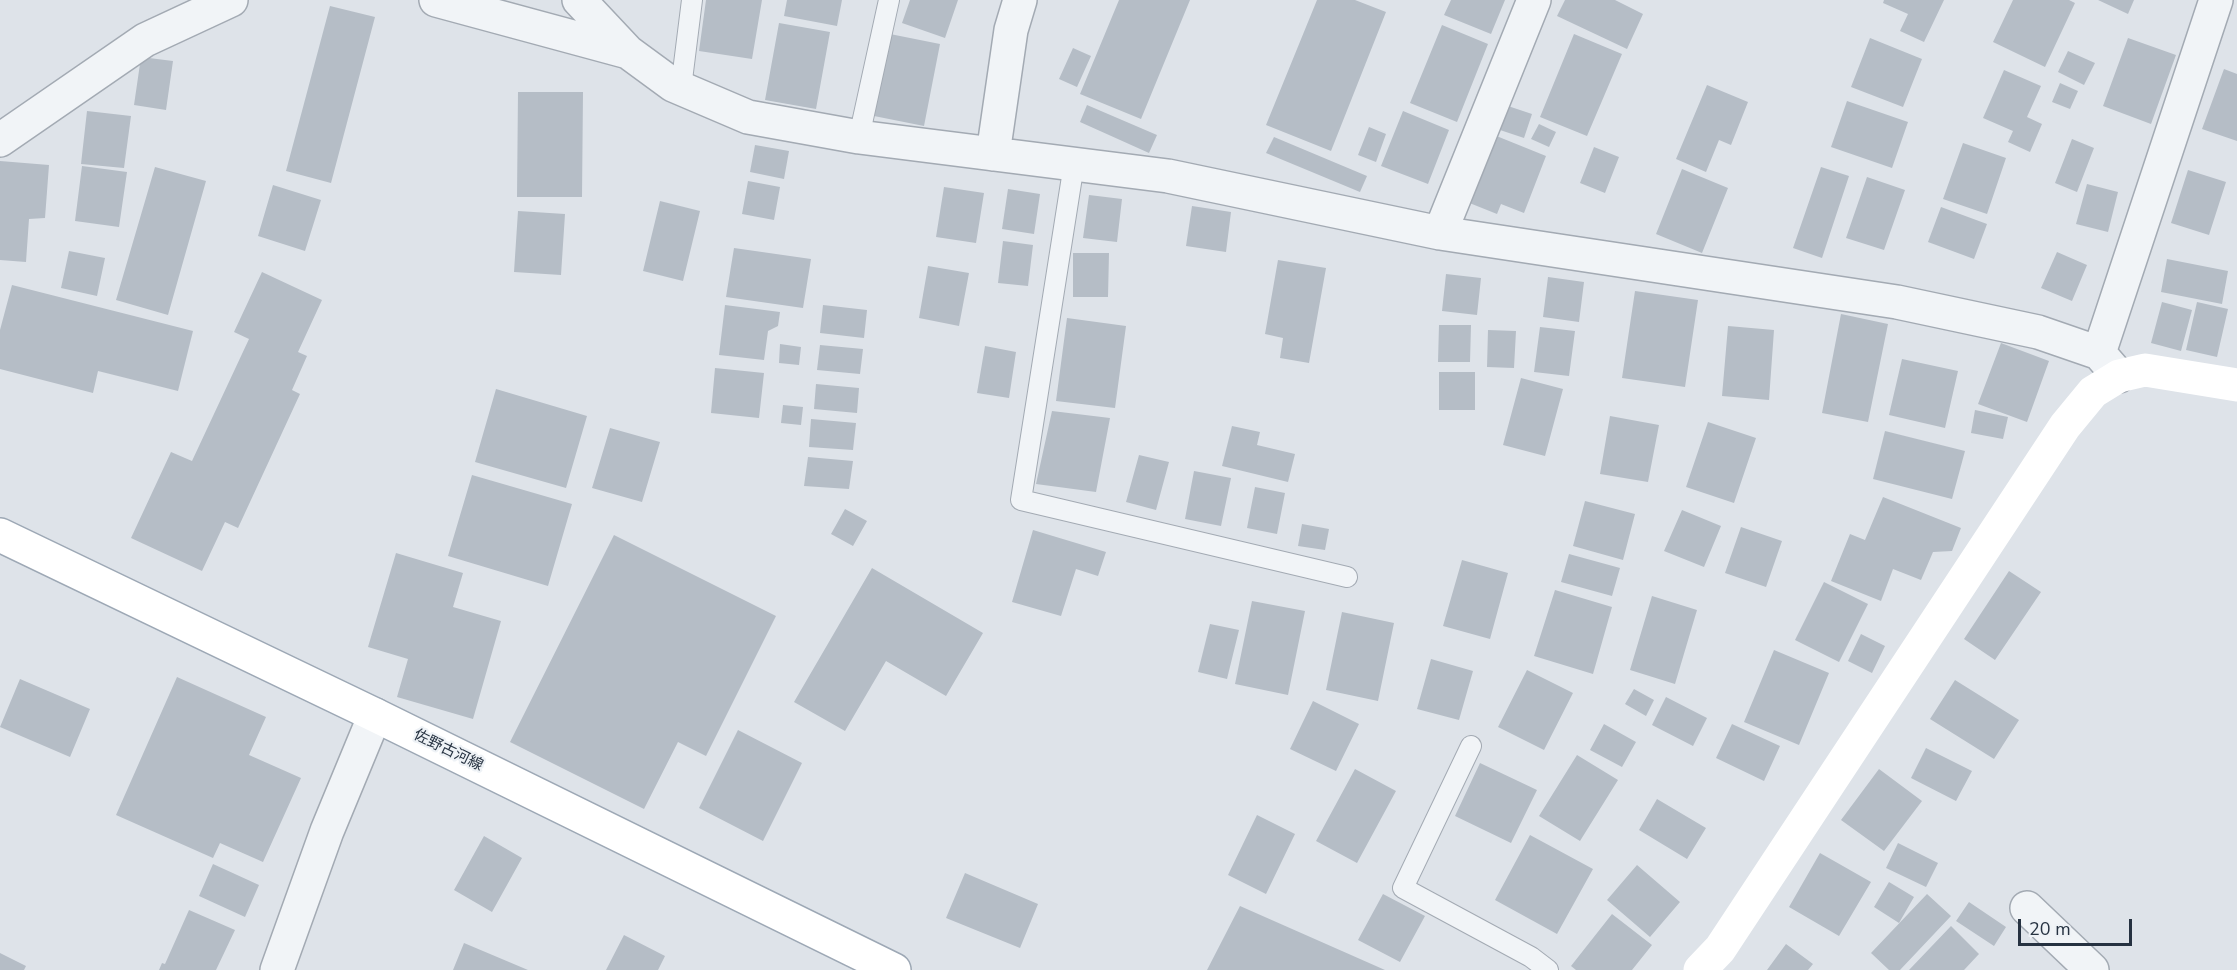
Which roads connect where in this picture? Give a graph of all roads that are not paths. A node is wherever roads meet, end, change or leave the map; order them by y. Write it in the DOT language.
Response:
graph roads {
  1 [pos="231,0"];
  2 [pos="436,0"];
  3 [pos="579,0"];
  4 [pos="692,0"];
  5 [pos="889,0"];
  6 [pos="1020,0"];
  7 [pos="1534,0"];
  8 [pos="2216,0"];
  9 [pos="627,52"];
  10 [pos="681,88"];
  11 [pos="859,137"];
  12 [pos="0,140"];
  13 [pos="993,154"];
  14 [pos="1074,164"];
  15 [pos="1440,233"];
  16 [pos="2109,364"];
  17 [pos="2237,385"];
  18 [pos="0,535"];
  19 [pos="1347,577"];
  20 [pos="375,715"];
  21 [pos="1471,746"];
  22 [pos="2027,908"];
  23 [pos="278,970"];
  24 [pos="894,970"];
  25 [pos="1548,970"];
  26 [pos="1700,970"];
  27 [pos="2092,970"];
  1 -- 12 [label="street"];
  2 -- 9 [label="street"];
  3 -- 9 [label="street"];
  4 -- 10 [label="lane"];
  5 -- 11 [label="lane"];
  6 -- 13 [label="street"];
  7 -- 15 [label="street"];
  8 -- 16 [label="street"];
  9 -- 10 [label="street"];
  10 -- 11 [label="street"];
  11 -- 13 [label="street"];
  13 -- 14 [label="street"];
  14 -- 15 [label="street"];
  14 -- 19 [label="lane"];
  15 -- 16 [label="street"];
  16 -- 17 [label="main road"];
  16 -- 26 [label="main road"];
  18 -- 20 [label="main road, 佐野古河線"];
  20 -- 23 [label="street"];
  20 -- 24 [label="main road, 佐野古河線"];
  21 -- 25 [label="lane"];
  22 -- 27 [label="street"];
}
